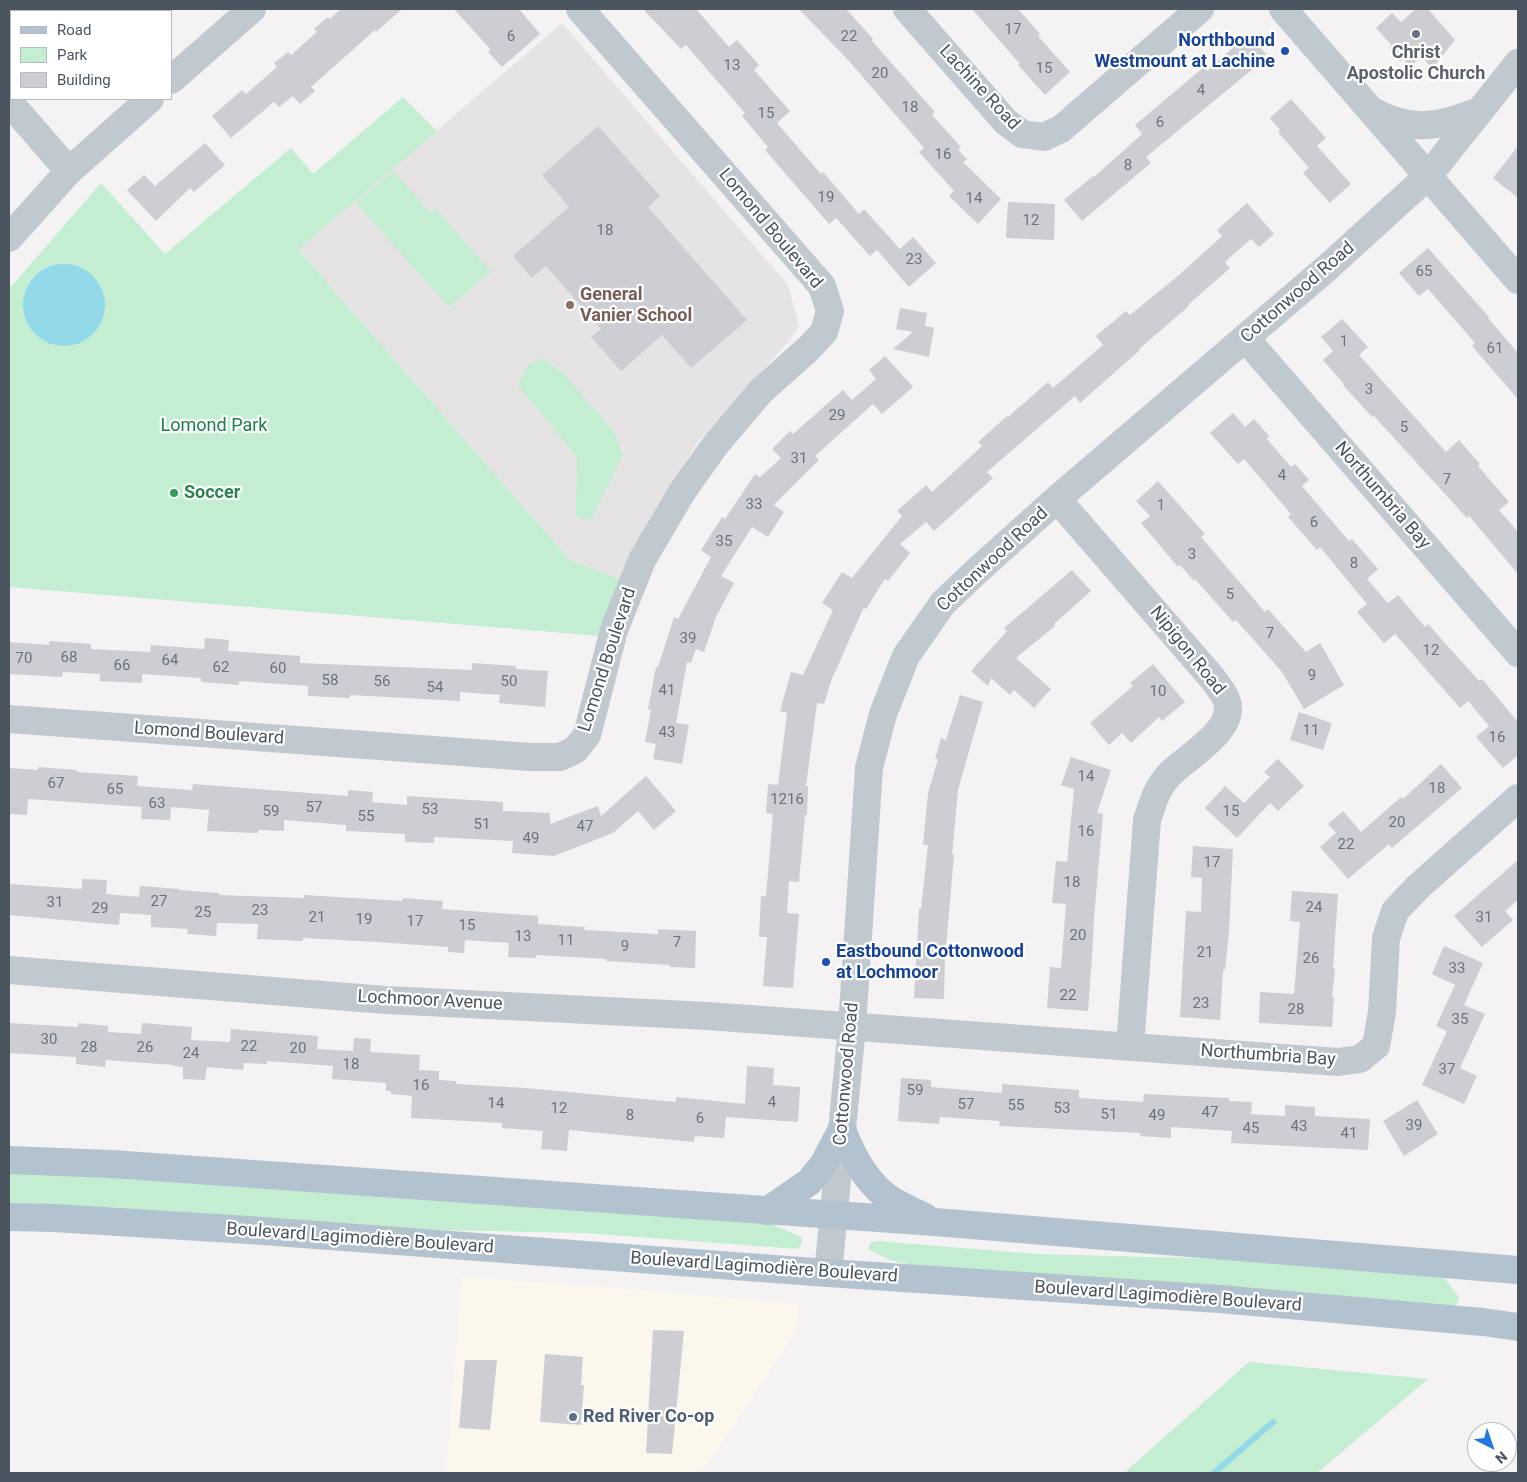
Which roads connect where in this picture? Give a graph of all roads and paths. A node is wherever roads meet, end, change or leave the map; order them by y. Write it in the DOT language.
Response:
graph roads {
  1 [pos="252,9"];
  2 [pos="580,9"];
  3 [pos="907,9"];
  4 [pos="1200,9"];
  5 [pos="1283,9"];
  6 [pos="1518,63"];
  7 [pos="172,79"];
  8 [pos="149,100"];
  9 [pos="9,102"];
  10 [pos="1372,111"];
  11 [pos="1480,111"];
  12 [pos="69,170"];
  13 [pos="1428,176"];
  14 [pos="9,238"];
  15 [pos="1518,280"];
  16 [pos="1246,339"];
  17 [pos="1057,499"];
  18 [pos="1518,653"];
  19 [pos="9,719"];
  20 [pos="1518,798"];
  21 [pos="9,970"];
  22 [pos="852,1026"];
  23 [pos="1130,1046"];
  24 [pos="842,1128"];
  25 [pos="9,1160"];
  26 [pos="767,1211"];
  27 [pos="834,1216"];
  28 [pos="9,1217"];
  29 [pos="935,1222"];
  30 [pos="1518,1270"];
  31 [pos="828,1273"];
  32 [pos="1518,1327"];
  1 -- 7 [label="street"];
  2 -- 19 [label="street, Lomond Boulevard"];
  3 -- 4 [label="street, Lachine Road"];
  5 -- 10 [label="street"];
  6 -- 11 [label="street, Cottonwood Road"];
  8 -- 12 [label="street"];
  9 -- 12 [label="street"];
  10 -- 11 [label="street"];
  10 -- 13 [label="street"];
  11 -- 13 [label="street, Cottonwood Road"];
  12 -- 14 [label="street"];
  13 -- 15 [label="street"];
  13 -- 16 [label="street, Cottonwood Road"];
  16 -- 17 [label="street, Cottonwood Road"];
  16 -- 18 [label="street, Northumbria Bay"];
  17 -- 22 [label="street, Cottonwood Road"];
  17 -- 23 [label="street, Nipigon Road"];
  20 -- 23 [label="street, Northumbria Bay"];
  21 -- 22 [label="street, Lochmoor Avenue"];
  22 -- 23 [label="street, Northumbria Bay"];
  22 -- 24 [label="street, Cottonwood Road"];
  24 -- 26 [label="main road"];
  24 -- 27 [label="street, Cottonwood Road"];
  24 -- 29 [label="main road"];
  25 -- 26 [label="main road"];
  26 -- 27 [label="main road"];
  27 -- 29 [label="main road"];
  27 -- 31 [label="street, Cottonwood Road"];
  28 -- 31 [label="main road, Boulevard Lagimodière Boulevard"];
  29 -- 30 [label="main road"];
  31 -- 32 [label="main road, Boulevard Lagimodière Boulevard"];
}
